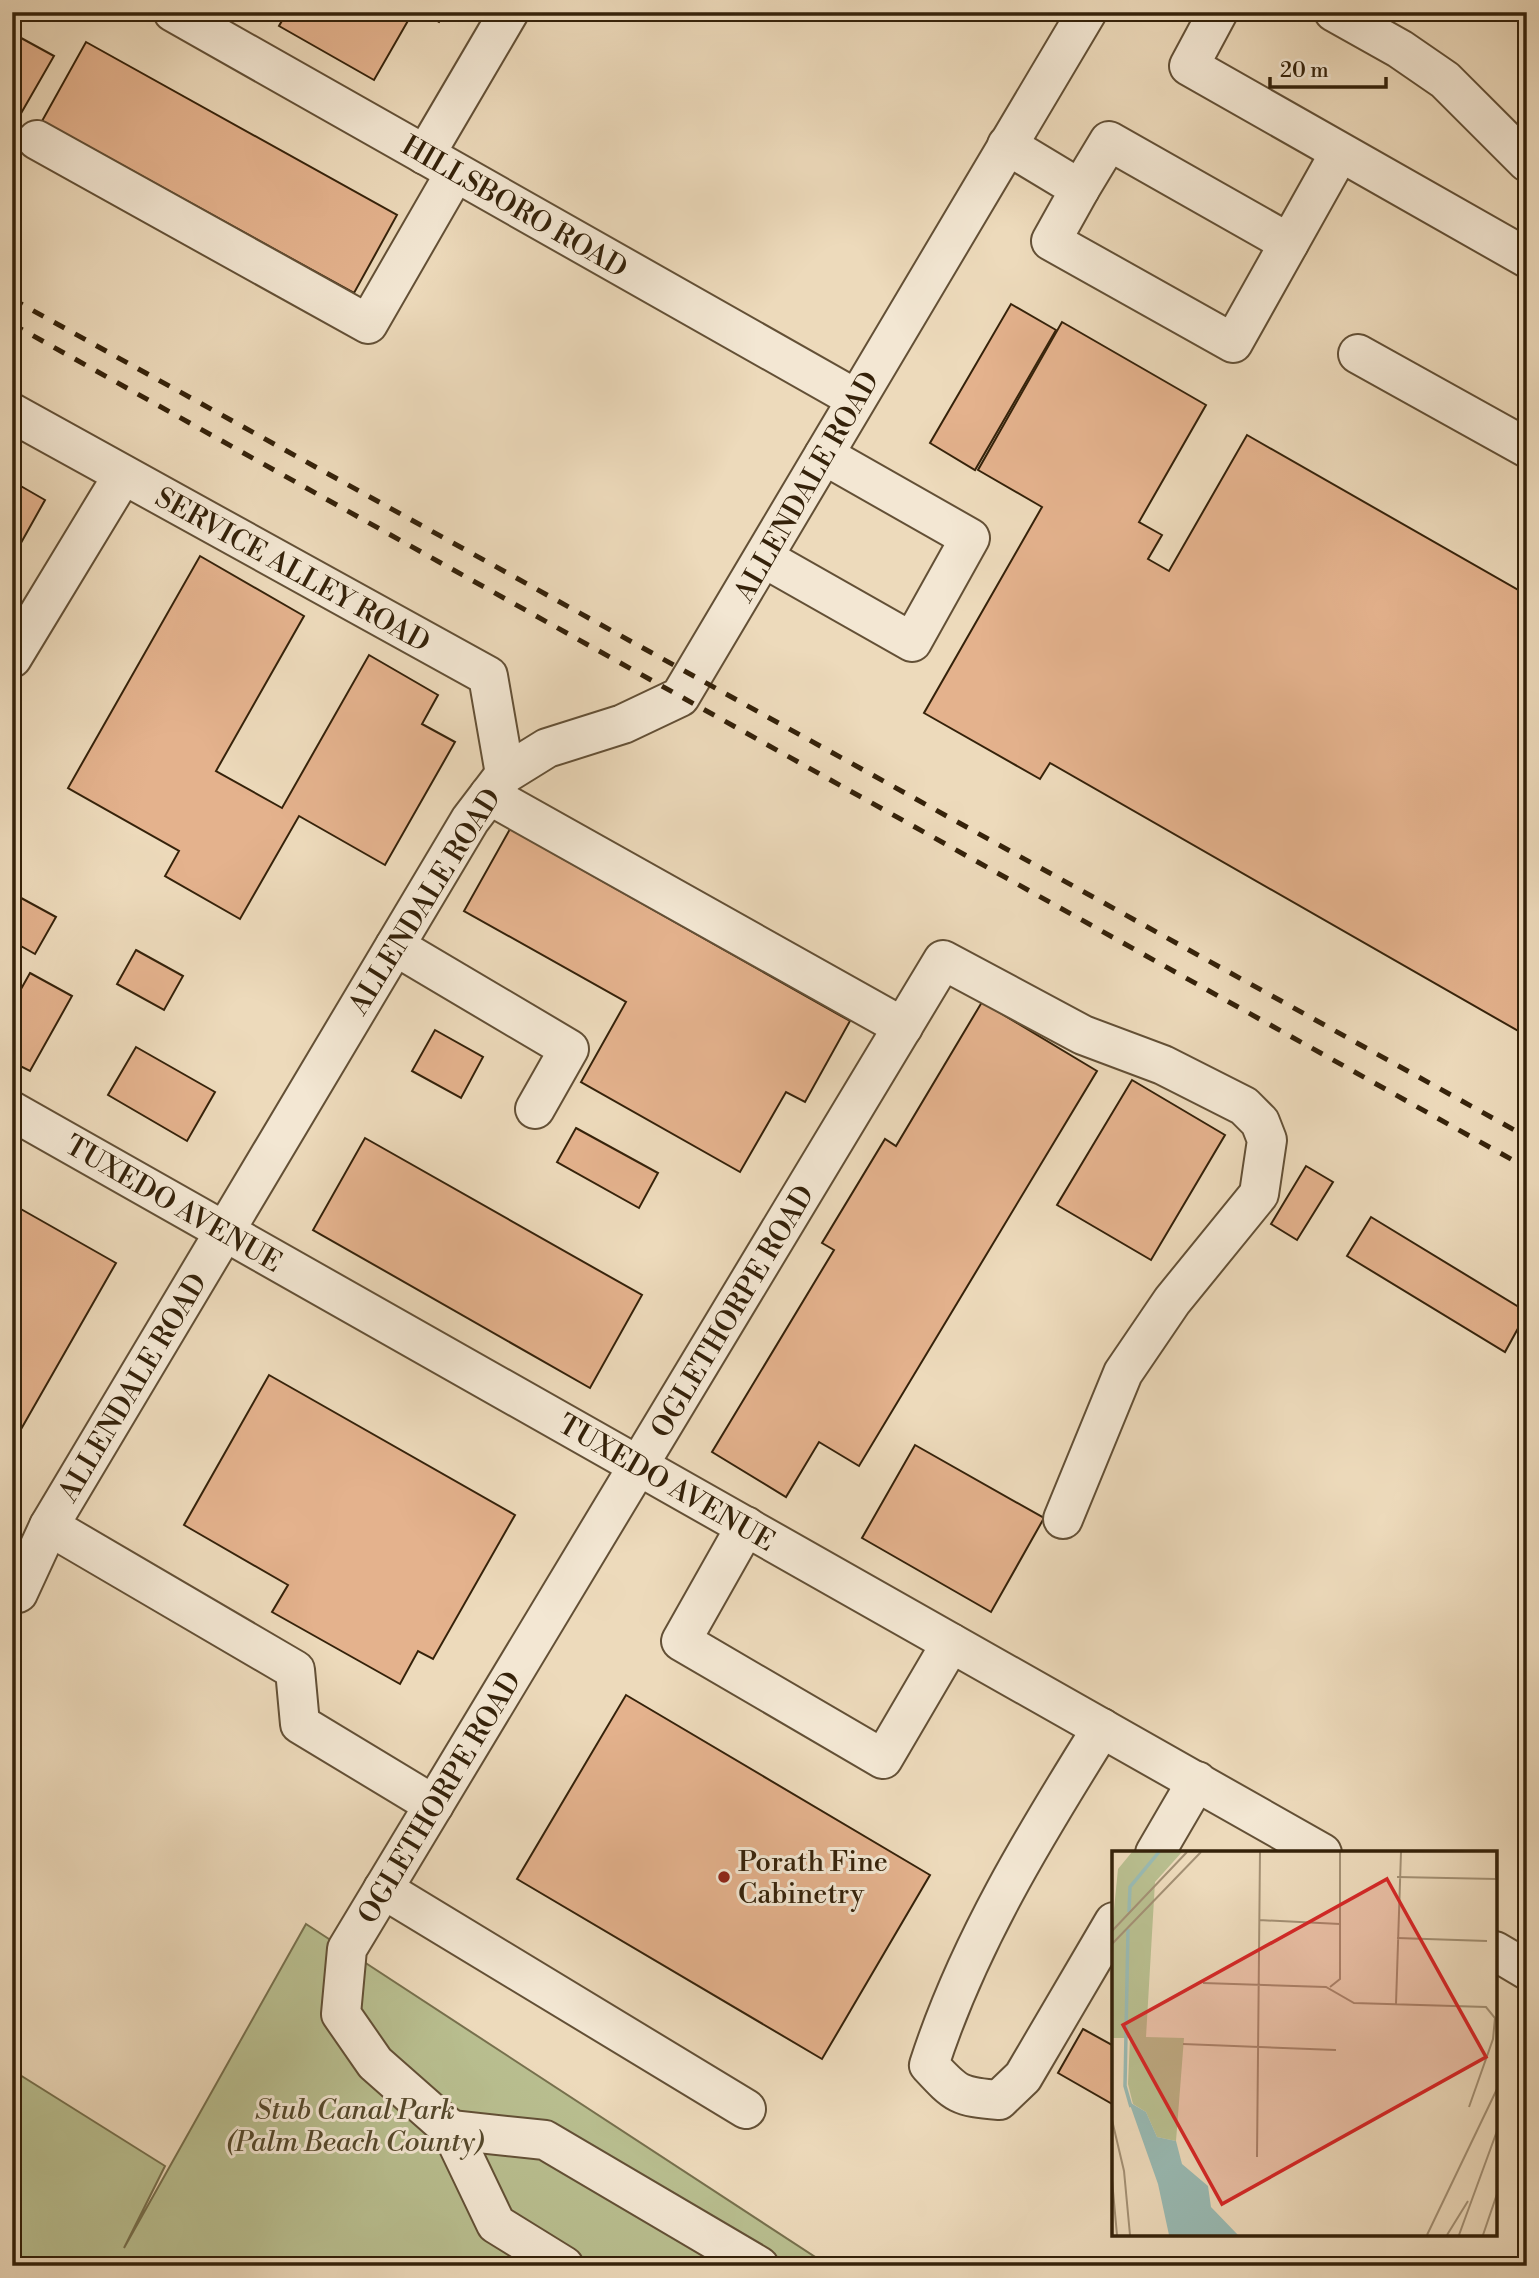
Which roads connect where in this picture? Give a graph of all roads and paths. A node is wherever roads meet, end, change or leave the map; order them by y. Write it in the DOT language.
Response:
graph roads {
  1 [pos="173,12"];
  2 [pos="509,12"];
  3 [pos="1087,12"];
  4 [pos="1218,12"];
  5 [pos="1334,12"];
  6 [pos="37,141"];
  7 [pos="1007,145"];
  8 [pos="1339,154"];
  9 [pos="1527,162"];
  10 [pos="440,164"];
  11 [pos="1080,189"];
  12 [pos="1289,243"];
  13 [pos="1527,258"];
  14 [pos="1358,354"];
  15 [pos="856,400"];
  16 [pos="12,413"];
  17 [pos="1527,448"];
  18 [pos="824,455"];
  19 [pos="123,475"];
  20 [pos="764,558"];
  21 [pos="12,658"];
  22 [pos="497,785"];
  23 [pos="395,946"];
  24 [pos="903,1027"];
  25 [pos="536,1109"];
  26 [pos="12,1111"];
  27 [pos="223,1231"];
  28 [pos="639,1466"];
  29 [pos="1063,1519"];
  30 [pos="49,1526"];
  31 [pos="746,1526"];
  32 [pos="15,1592"];
  33 [pos="951,1643"];
  34 [pos="1102,1728"];
  35 [pos="1197,1782"];
  36 [pos="434,1805"];
  37 [pos="1156,1851"];
  38 [pos="1318,1851"];
  39 [pos="383,1889"];
  40 [pos="1112,1925"];
  41 [pos="1497,1952"];
  42 [pos="1527,1970"];
  43 [pos="746,2109"];
  44 [pos="450,2130"];
  45 [pos="564,2266"];
  46 [pos="759,2266"];
  1 -- 10 [label="street, HILLSBORO ROAD"];
  2 -- 10 [label="street"];
  3 -- 7 [label="street, ALLENDALE ROAD"];
  4 -- 8 [label="street"];
  5 -- 9 [label="street"];
  6 -- 10 [label="street"];
  7 -- 11 [label="street"];
  7 -- 15 [label="street, ALLENDALE ROAD"];
  8 -- 12 [label="street"];
  8 -- 13 [label="street"];
  10 -- 15 [label="street, HILLSBORO ROAD"];
  11 -- 12 [label="street"];
  11 -- 12 [label="street"];
  14 -- 17 [label="street"];
  15 -- 18 [label="street, ALLENDALE ROAD"];
  16 -- 19 [label="street, SERVICE ALLEY ROAD"];
  18 -- 20 [label="street, ALLENDALE ROAD"];
  18 -- 20 [label="street"];
  19 -- 21 [label="street"];
  19 -- 22 [label="street, SERVICE ALLEY ROAD"];
  20 -- 22 [label="street, ALLENDALE ROAD"];
  22 -- 23 [label="street, ALLENDALE ROAD"];
  22 -- 24 [label="street"];
  23 -- 25 [label="street"];
  23 -- 27 [label="street, ALLENDALE ROAD"];
  24 -- 28 [label="street, OGLETHORPE ROAD"];
  24 -- 29 [label="street, OGLETHORPE ROAD"];
  26 -- 27 [label="street, TUXEDO AVENUE"];
  27 -- 28 [label="street, TUXEDO AVENUE"];
  27 -- 30 [label="street, ALLENDALE ROAD"];
  28 -- 31 [label="street, TUXEDO AVENUE"];
  28 -- 36 [label="street, OGLETHORPE ROAD"];
  30 -- 32 [label="street, ALLENDALE ROAD"];
  30 -- 36 [label="street"];
  31 -- 33 [label="street, TUXEDO AVENUE"];
  31 -- 33 [label="street"];
  33 -- 34 [label="street, TUXEDO AVENUE"];
  34 -- 35 [label="street, TUXEDO AVENUE"];
  34 -- 40 [label="street"];
  35 -- 37 [label="street"];
  35 -- 38 [label="street, TUXEDO AVENUE"];
  36 -- 39 [label="street, OGLETHORPE ROAD"];
  39 -- 43 [label="street"];
  39 -- 44 [label="street, OGLETHORPE ROAD"];
  41 -- 42 [label="street"];
  44 -- 45 [label="street"];
  44 -- 46 [label="street"];
}
